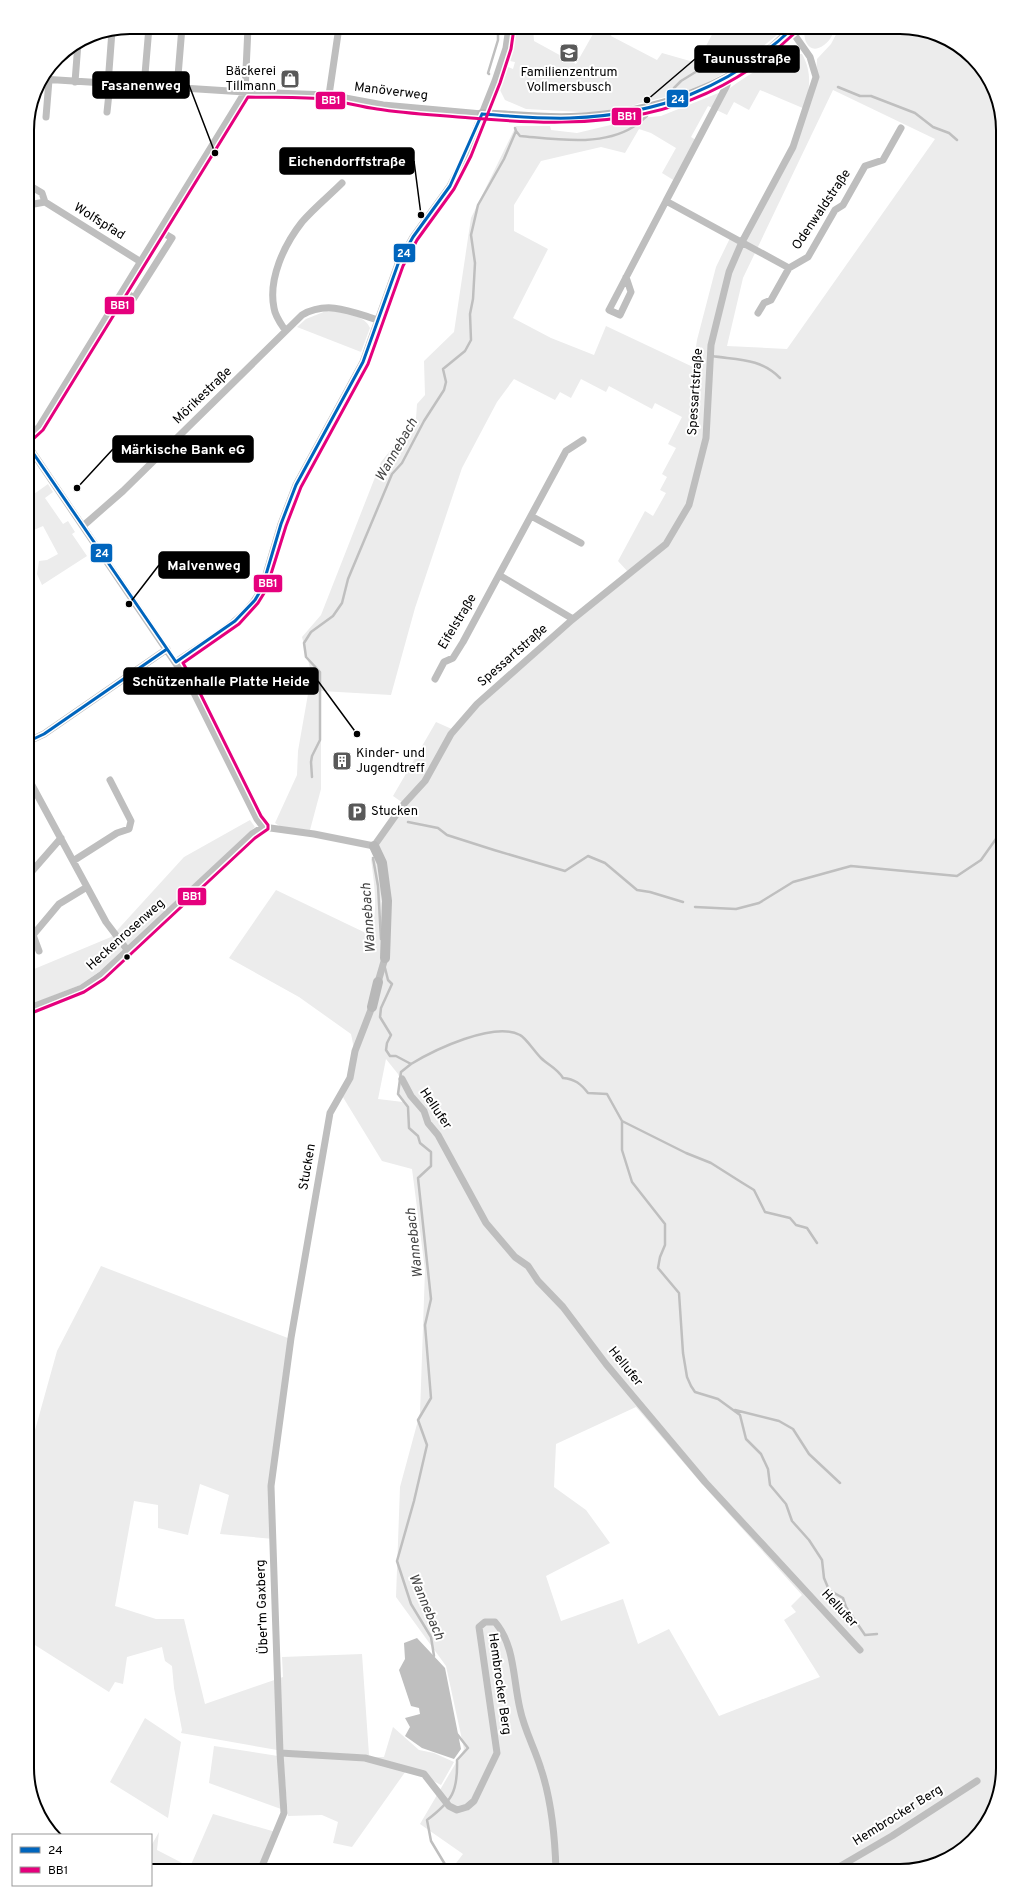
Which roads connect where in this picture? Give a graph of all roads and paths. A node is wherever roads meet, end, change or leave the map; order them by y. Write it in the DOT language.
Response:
graph roads {
  1 [pos="148,34"];
  2 [pos="181,34"];
  3 [pos="248,34"];
  4 [pos="338,34"];
  5 [pos="508,34"];
  6 [pos="785,34"];
  7 [pos="796,34"];
  8 [pos="112,36"];
  9 [pos="77,50"];
  10 [pos="49,78"];
  11 [pos="728,78"];
  12 [pos="75,82"];
  13 [pos="46,84"];
  14 [pos="109,84"];
  15 [pos="144,86"];
  16 [pos="177,88"];
  17 [pos="245,92"];
  18 [pos="329,95"];
  19 [pos="107,112"];
  20 [pos="482,114"];
  21 [pos="46,116"];
  22 [pos="901,128"];
  23 [pos="342,183"];
  24 [pos="34,188"];
  25 [pos="666,201"];
  26 [pos="45,202"];
  27 [pos="34,204"];
  28 [pos="160,231"];
  29 [pos="742,242"];
  30 [pos="141,262"];
  31 [pos="789,268"];
  32 [pos="626,277"];
  33 [pos="123,291"];
  34 [pos="758,313"];
  35 [pos="378,320"];
  36 [pos="285,330"];
  37 [pos="34,432"];
  38 [pos="584,440"];
  39 [pos="34,454"];
  40 [pos="531,516"];
  41 [pos="83,526"];
  42 [pos="581,543"];
  43 [pos="499,575"];
  44 [pos="573,619"];
  45 [pos="167,649"];
  46 [pos="176,662"];
  47 [pos="435,679"];
  48 [pos="34,739"];
  49 [pos="110,780"];
  50 [pos="34,789"];
  51 [pos="263,827"];
  52 [pos="61,838"];
  53 [pos="374,846"];
  54 [pos="73,861"];
  55 [pos="34,869"];
  56 [pos="87,887"];
  57 [pos="34,934"];
  58 [pos="34,938"];
  59 [pos="39,951"];
  60 [pos="128,951"];
  61 [pos="385,958"];
  62 [pos="378,982"];
  63 [pos="34,1007"];
  64 [pos="372,1007"];
  65 [pos="402,1079"];
  66 [pos="291,1338"];
  67 [pos="860,1650"];
  68 [pos="280,1753"];
  69 [pos="977,1781"];
  70 [pos="263,1864"];
  71 [pos="556,1864"];
  72 [pos="844,1864"];
  1 -- 15 [label="street"];
  2 -- 16 [label="street"];
  3 -- 17 [label="street"];
  4 -- 18 [label="street"];
  5 -- 20 [label="street"];
  6 -- 11 [label="street"];
  7 -- 29 [label="street, Spessartstraße"];
  8 -- 14 [label="street"];
  9 -- 12 [label="street"];
  10 -- 12 [label="street, Manöverweg"];
  11 -- 20 [label="street"];
  11 -- 25 [label="street"];
  12 -- 14 [label="street, Manöverweg"];
  13 -- 21 [label="street, Manöverweg"];
  14 -- 15 [label="street, Manöverweg"];
  14 -- 19 [label="street"];
  15 -- 16 [label="street, Manöverweg"];
  16 -- 17 [label="street, Manöverweg"];
  17 -- 18 [label="street, Manöverweg"];
  17 -- 28 [label="street"];
  18 -- 20 [label="street, Manöverweg"];
  20 -- 35 [label="street"];
  22 -- 31 [label="street, Odenwaldstraße"];
  23 -- 36 [label="street"];
  24 -- 26 [label="street, Wolfspfad"];
  25 -- 29 [label="street"];
  25 -- 32 [label="street"];
  26 -- 27 [label="street, Wolfspfad"];
  26 -- 30 [label="street, Wolfspfad"];
  28 -- 30 [label="street"];
  28 -- 33 [label="street"];
  29 -- 31 [label="street"];
  29 -- 44 [label="street, Spessartstraße"];
  30 -- 33 [label="street"];
  31 -- 34 [label="street, Odenwaldstraße"];
  32 -- 32 [label="street"];
  33 -- 37 [label="street"];
  35 -- 36 [label="street, Mörikestraße"];
  35 -- 46 [label="street"];
  36 -- 41 [label="street, Mörikestraße"];
  38 -- 40 [label="street, Eifelstraße"];
  39 -- 41 [label="street"];
  40 -- 42 [label="street"];
  40 -- 43 [label="street, Eifelstraße"];
  41 -- 45 [label="street"];
  43 -- 44 [label="street"];
  43 -- 47 [label="street, Eifelstraße"];
  44 -- 53 [label="street, Spessartstraße"];
  45 -- 46 [label="street"];
  45 -- 48 [label="street"];
  46 -- 51 [label="street"];
  49 -- 54 [label="street"];
  50 -- 52 [label="street"];
  51 -- 53 [label="street"];
  51 -- 60 [label="street, Heckenrosenweg"];
  52 -- 54 [label="street"];
  52 -- 55 [label="street"];
  53 -- 61 [label="street"];
  54 -- 56 [label="street"];
  56 -- 57 [label="street"];
  56 -- 60 [label="street"];
  58 -- 59 [label="street"];
  60 -- 63 [label="street, Heckenrosenweg"];
  61 -- 62 [label="street"];
  62 -- 64 [label="street"];
  64 -- 66 [label="street, Stucken"];
  65 -- 67 [label="street, Hellufer"];
  66 -- 68 [label="street, Über'm Gaxberg"];
  68 -- 70 [label="street, Über'm Gaxberg"];
  68 -- 71 [label="street, Hembrocker Berg"];
  69 -- 72 [label="street, Hembrocker Berg"];
}
